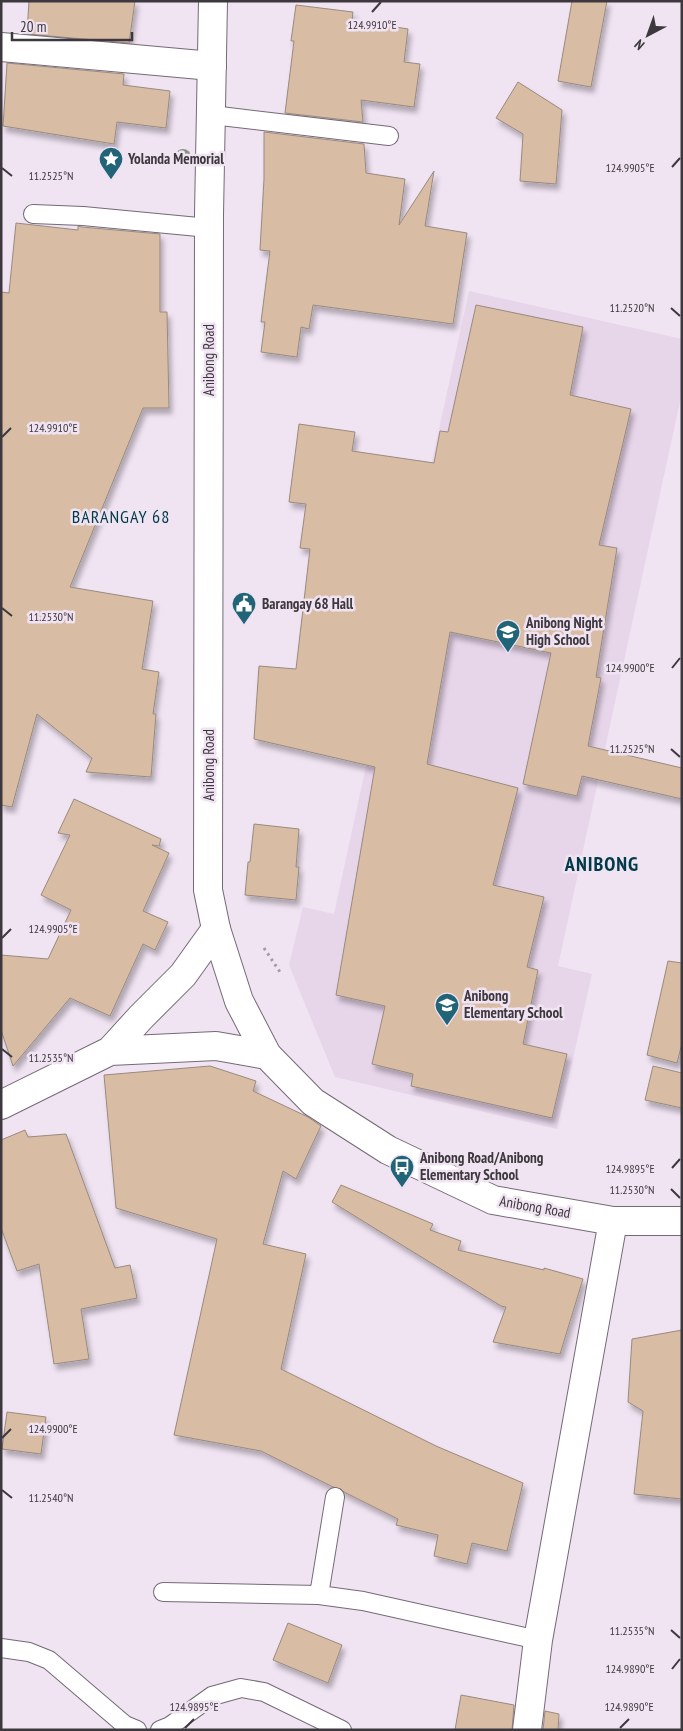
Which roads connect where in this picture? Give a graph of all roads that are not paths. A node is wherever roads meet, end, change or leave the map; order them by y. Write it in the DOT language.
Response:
graph roads {
  1 [pos="213,1"];
  2 [pos="1,47"];
  3 [pos="212,66"];
  4 [pos="212,115"];
  5 [pos="388,136"];
  6 [pos="33,214"];
  7 [pos="209,228"];
  8 [pos="216,929"];
  9 [pos="110,1051"];
  10 [pos="267,1055"];
  11 [pos="1,1105"];
  12 [pos="613,1221"];
  13 [pos="682,1221"];
  14 [pos="335,1497"];
  15 [pos="163,1592"];
  16 [pos="319,1595"];
  17 [pos="538,1640"];
  18 [pos="1,1648"];
  19 [pos="137,1730"];
  20 [pos="160,1730"];
  21 [pos="342,1730"];
  22 [pos="527,1730"];
  1 -- 3 [label="main road, Anibong Road"];
  2 -- 3 [label="main road"];
  3 -- 4 [label="main road, Anibong Road"];
  4 -- 5 [label="lane"];
  4 -- 7 [label="main road, Anibong Road"];
  6 -- 7 [label="lane"];
  7 -- 8 [label="main road, Anibong Road"];
  8 -- 9 [label="main road"];
  8 -- 10 [label="main road, Anibong Road"];
  9 -- 10 [label="main road"];
  9 -- 11 [label="main road"];
  10 -- 12 [label="main road, Anibong Road"];
  12 -- 13 [label="main road, Anibong Road"];
  12 -- 17 [label="main road"];
  14 -- 16 [label="lane"];
  15 -- 16 [label="lane"];
  16 -- 17 [label="lane"];
  17 -- 22 [label="main road"];
  18 -- 19 [label="lane"];
  20 -- 21 [label="lane"];
}
